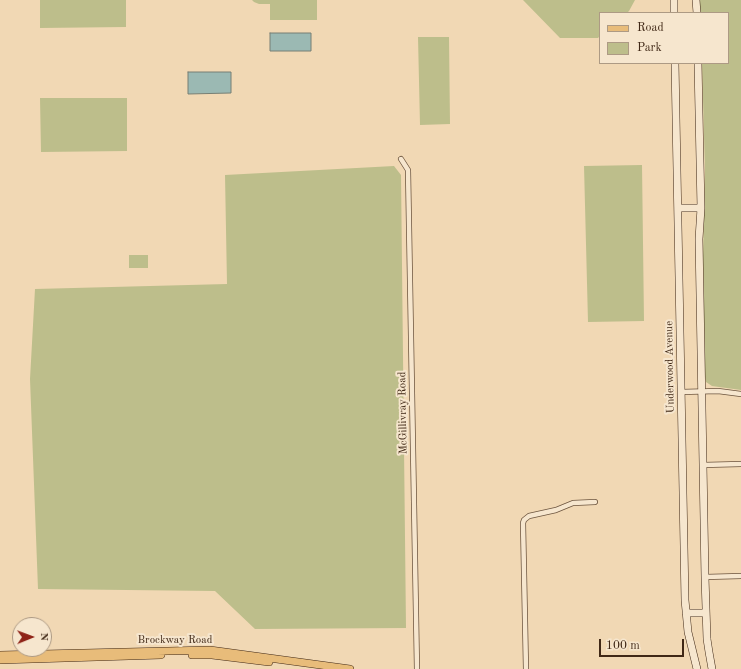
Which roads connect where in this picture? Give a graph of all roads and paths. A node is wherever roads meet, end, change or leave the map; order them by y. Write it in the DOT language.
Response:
graph roads {
  1 [pos="674,0"];
  2 [pos="696,0"];
  3 [pos="674,12"];
  4 [pos="697,12"];
  5 [pos="675,64"];
  6 [pos="698,64"];
  7 [pos="401,159"];
  8 [pos="678,208"];
  9 [pos="701,208"];
  10 [pos="702,391"];
  11 [pos="681,392"];
  12 [pos="741,394"];
  13 [pos="741,464"];
  14 [pos="703,465"];
  15 [pos="595,502"];
  16 [pos="741,576"];
  17 [pos="705,577"];
  18 [pos="686,613"];
  19 [pos="706,613"];
  20 [pos="0,655"];
  21 [pos="0,660"];
  22 [pos="316,669"];
  23 [pos="350,669"];
  24 [pos="417,669"];
  25 [pos="526,669"];
  26 [pos="697,669"];
  27 [pos="712,669"];
  1 -- 3 [label="main road"];
  2 -- 4 [label="main road"];
  5 -- 8 [label="main road, Underwood Avenue"];
  6 -- 9 [label="main road"];
  7 -- 24 [label="street, McGillivray Road"];
  8 -- 9 [label="main road"];
  8 -- 11 [label="main road, Underwood Avenue"];
  9 -- 10 [label="main road"];
  10 -- 11 [label="street"];
  10 -- 12 [label="street"];
  10 -- 14 [label="main road"];
  11 -- 18 [label="main road, Underwood Avenue"];
  13 -- 14 [label="street"];
  14 -- 17 [label="main road"];
  15 -- 25 [label="street"];
  16 -- 17 [label="street"];
  17 -- 19 [label="main road"];
  18 -- 19 [label="main road"];
  18 -- 26 [label="main road, Underwood Avenue"];
  19 -- 27 [label="main road"];
  20 -- 23 [label="main road, Brockway Road"];
  21 -- 22 [label="main road, Brockway Road"];
}
